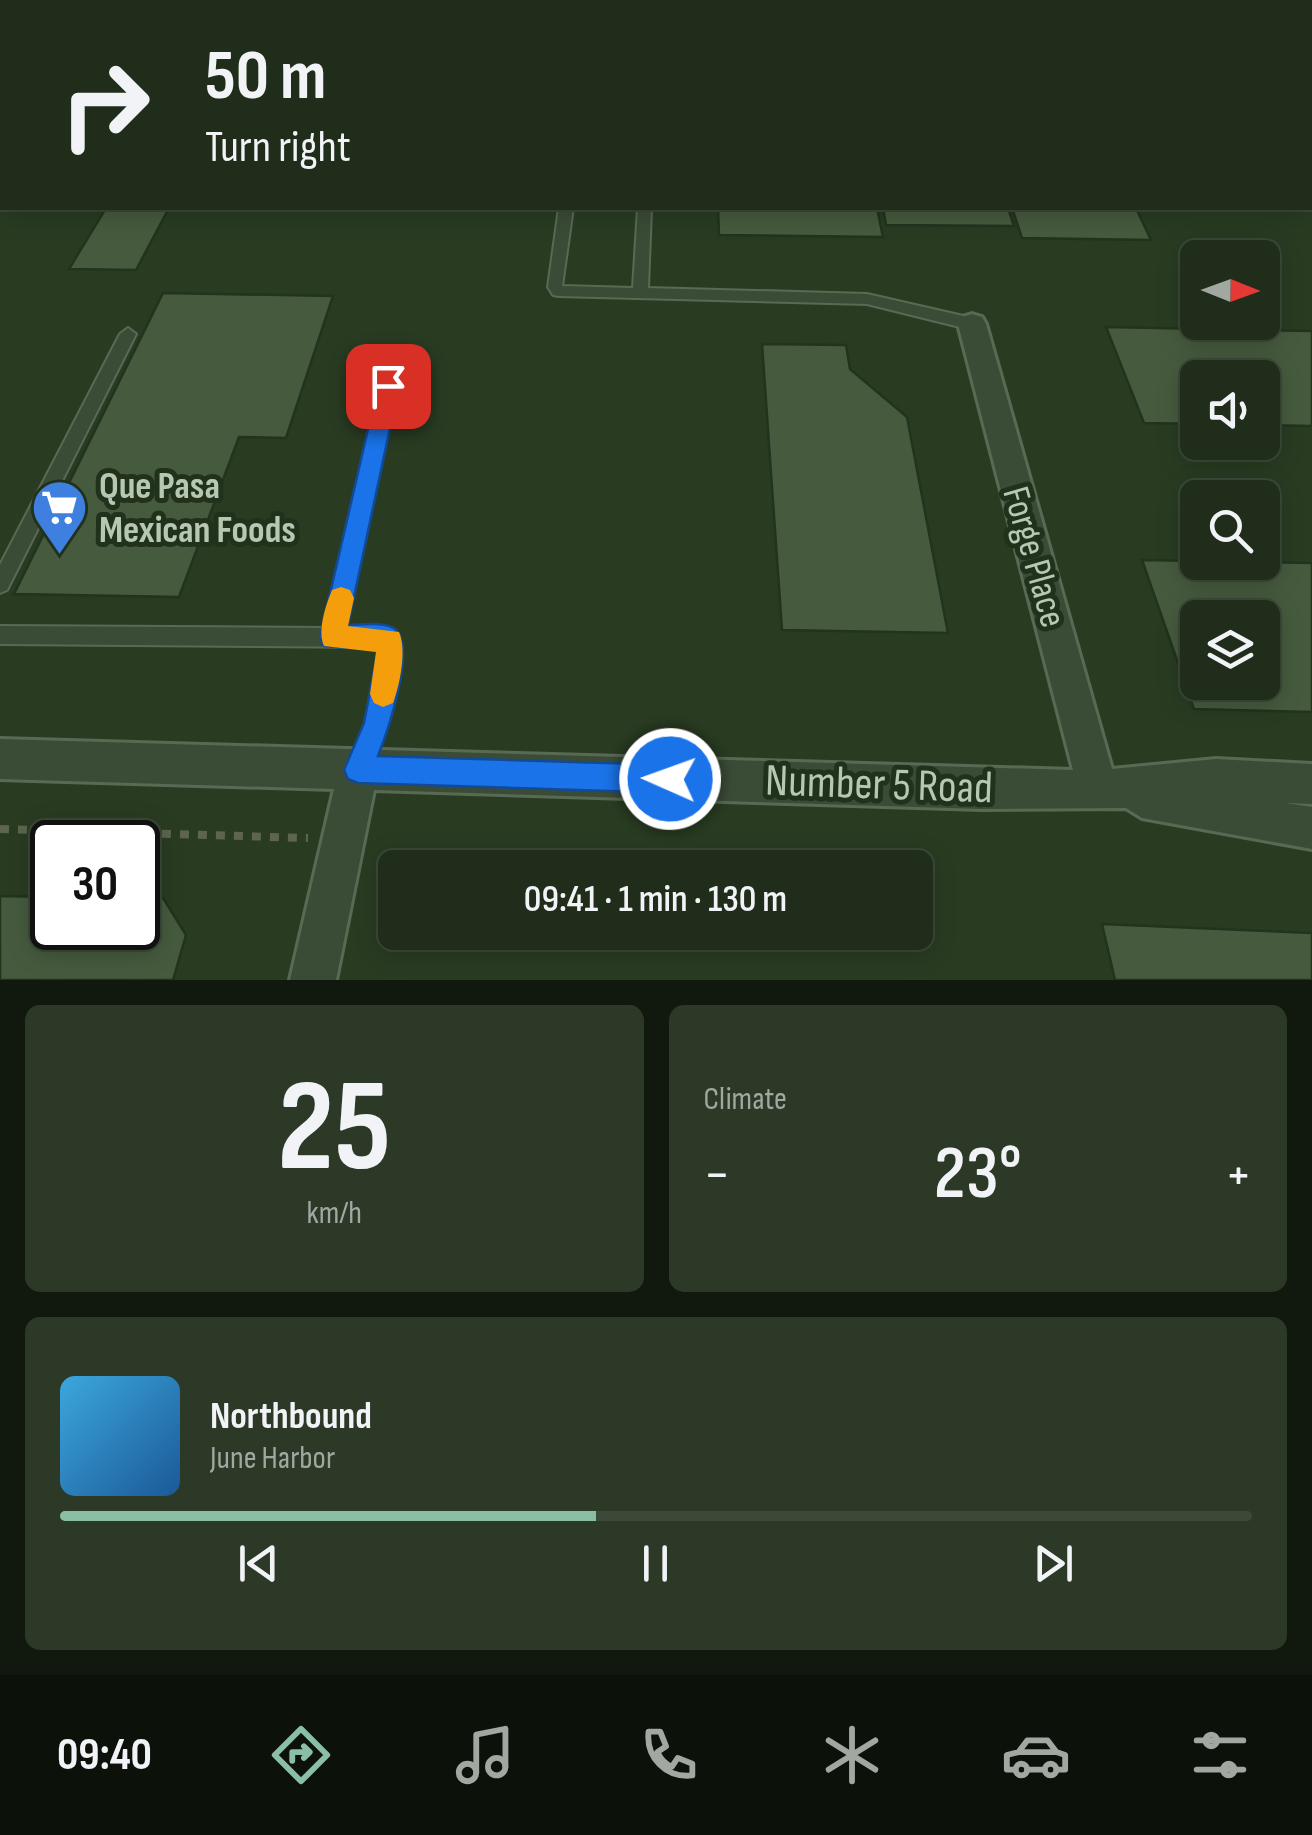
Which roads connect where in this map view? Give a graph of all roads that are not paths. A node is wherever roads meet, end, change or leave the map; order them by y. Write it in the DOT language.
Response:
graph roads {
  1 [pos="566,210"];
  2 [pos="645,210"];
  3 [pos="640,294"];
  4 [pos="972,324"];
  5 [pos="128,334"];
  6 [pos="388,386"];
  7 [pos="0,584"];
  8 [pos="0,635"];
  9 [pos="333,637"];
  10 [pos="0,759"];
  11 [pos="358,770"];
  12 [pos="1312,784"];
  13 [pos="1098,790"];
  14 [pos="1312,828"];
  15 [pos="313,980"];
  1 -- 3 [label="lane"];
  2 -- 3 [label="lane"];
  3 -- 4 [label="lane"];
  4 -- 13 [label="street, Forge Place"];
  5 -- 7 [label="lane"];
  6 -- 9 [label="lane"];
  8 -- 9 [label="lane"];
  9 -- 11 [label="lane"];
  10 -- 11 [label="street, Number 5 Road"];
  11 -- 13 [label="street, Number 5 Road"];
  11 -- 15 [label="street"];
  12 -- 13 [label="street, Number 5 Road"];
  13 -- 14 [label="street, Number 5 Road"];
}
